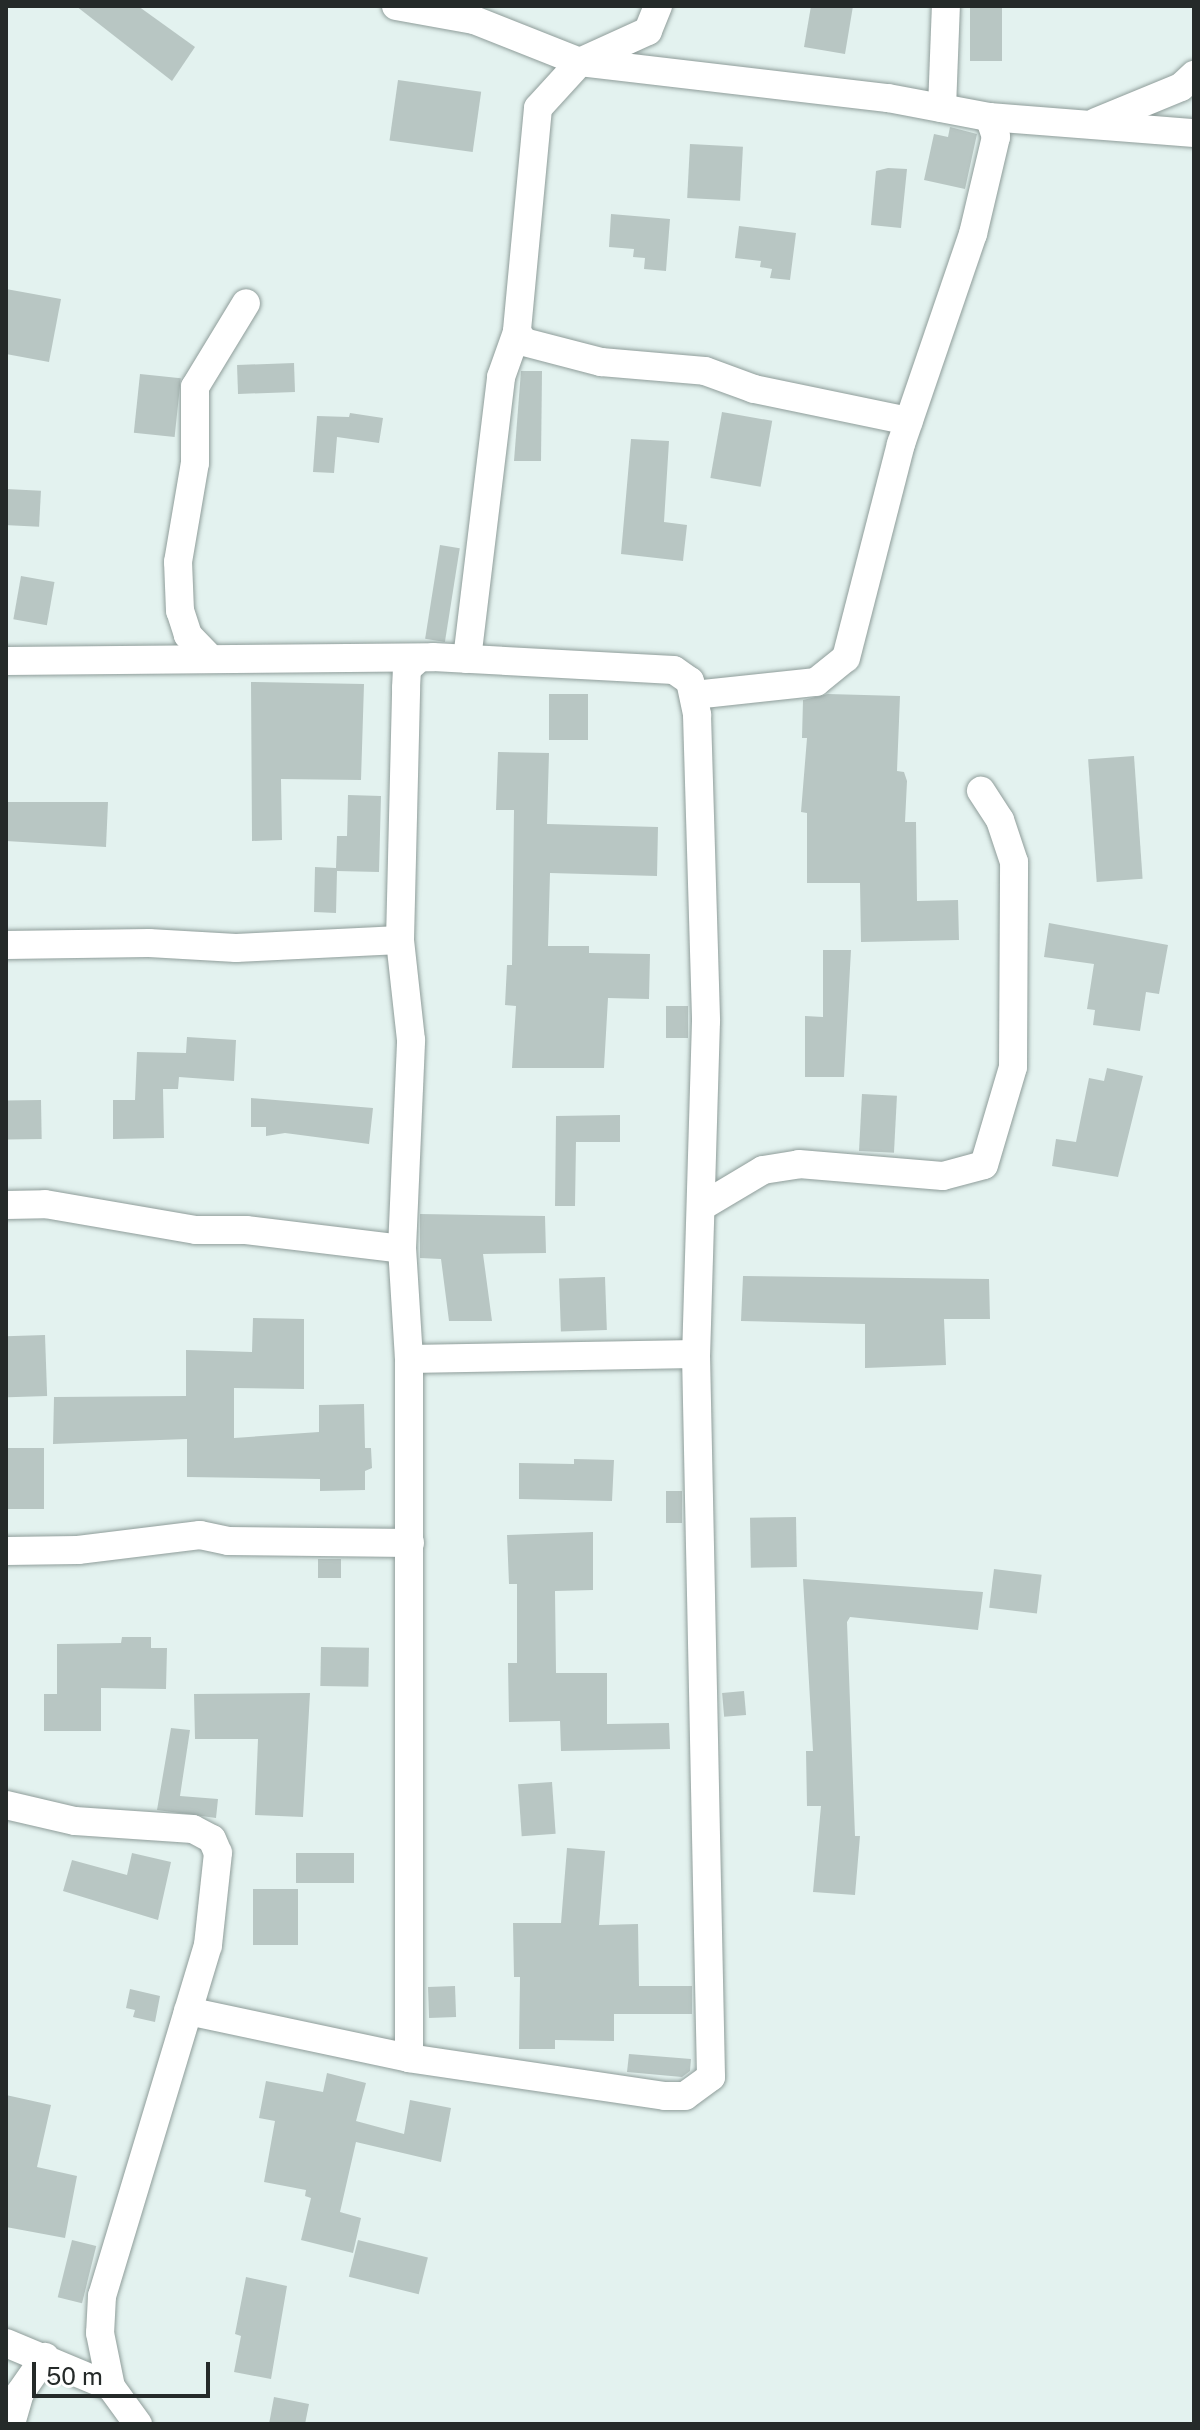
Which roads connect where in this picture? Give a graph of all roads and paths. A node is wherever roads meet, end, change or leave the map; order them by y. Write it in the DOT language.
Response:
graph roads {
  1 [pos="396,6"];
  2 [pos="658,6"];
  3 [pos="946,6"];
  4 [pos="580,62"];
  5 [pos="1194,75"];
  6 [pos="942,108"];
  7 [pos="989,117"];
  8 [pos="1091,123"];
  9 [pos="1194,133"];
  10 [pos="246,303"];
  11 [pos="517,332"];
  12 [pos="909,421"];
  13 [pos="210,658"];
  14 [pos="467,659"];
  15 [pos="417,660"];
  16 [pos="6,661"];
  17 [pos="694,695"];
  18 [pos="981,791"];
  19 [pos="400,940"];
  20 [pos="6,945"];
  21 [pos="6,1205"];
  22 [pos="701,1207"];
  23 [pos="402,1249"];
  24 [pos="696,1354"];
  25 [pos="409,1359"];
  26 [pos="410,1543"];
  27 [pos="6,1551"];
  28 [pos="6,1805"];
  29 [pos="188,2011"];
  30 [pos="409,2058"];
  31 [pos="6,2343"];
  32 [pos="45,2357"];
  33 [pos="111,2387"];
  34 [pos="11,2424"];
  35 [pos="138,2424"];
  1 -- 4 [label="street"];
  2 -- 4 [label="street"];
  3 -- 6 [label="street"];
  4 -- 6 [label="street"];
  4 -- 11 [label="street"];
  5 -- 8 [label="street"];
  6 -- 7 [label="street"];
  7 -- 8 [label="street"];
  7 -- 12 [label="street"];
  8 -- 9 [label="street"];
  10 -- 13 [label="street"];
  11 -- 12 [label="street"];
  11 -- 14 [label="street"];
  12 -- 17 [label="street"];
  13 -- 15 [label="street"];
  13 -- 16 [label="street"];
  14 -- 15 [label="street"];
  14 -- 17 [label="street"];
  15 -- 19 [label="street"];
  17 -- 22 [label="street"];
  18 -- 22 [label="street"];
  19 -- 20 [label="street"];
  19 -- 23 [label="street"];
  21 -- 23 [label="street"];
  22 -- 24 [label="street"];
  23 -- 25 [label="street"];
  24 -- 25 [label="street"];
  24 -- 30 [label="street"];
  25 -- 26 [label="street"];
  26 -- 27 [label="street"];
  26 -- 30 [label="street"];
  28 -- 29 [label="street"];
  29 -- 30 [label="street"];
  29 -- 33 [label="street"];
  31 -- 32 [label="street"];
  32 -- 33 [label="street"];
  32 -- 34 [label="street"];
  33 -- 35 [label="street"];
}
